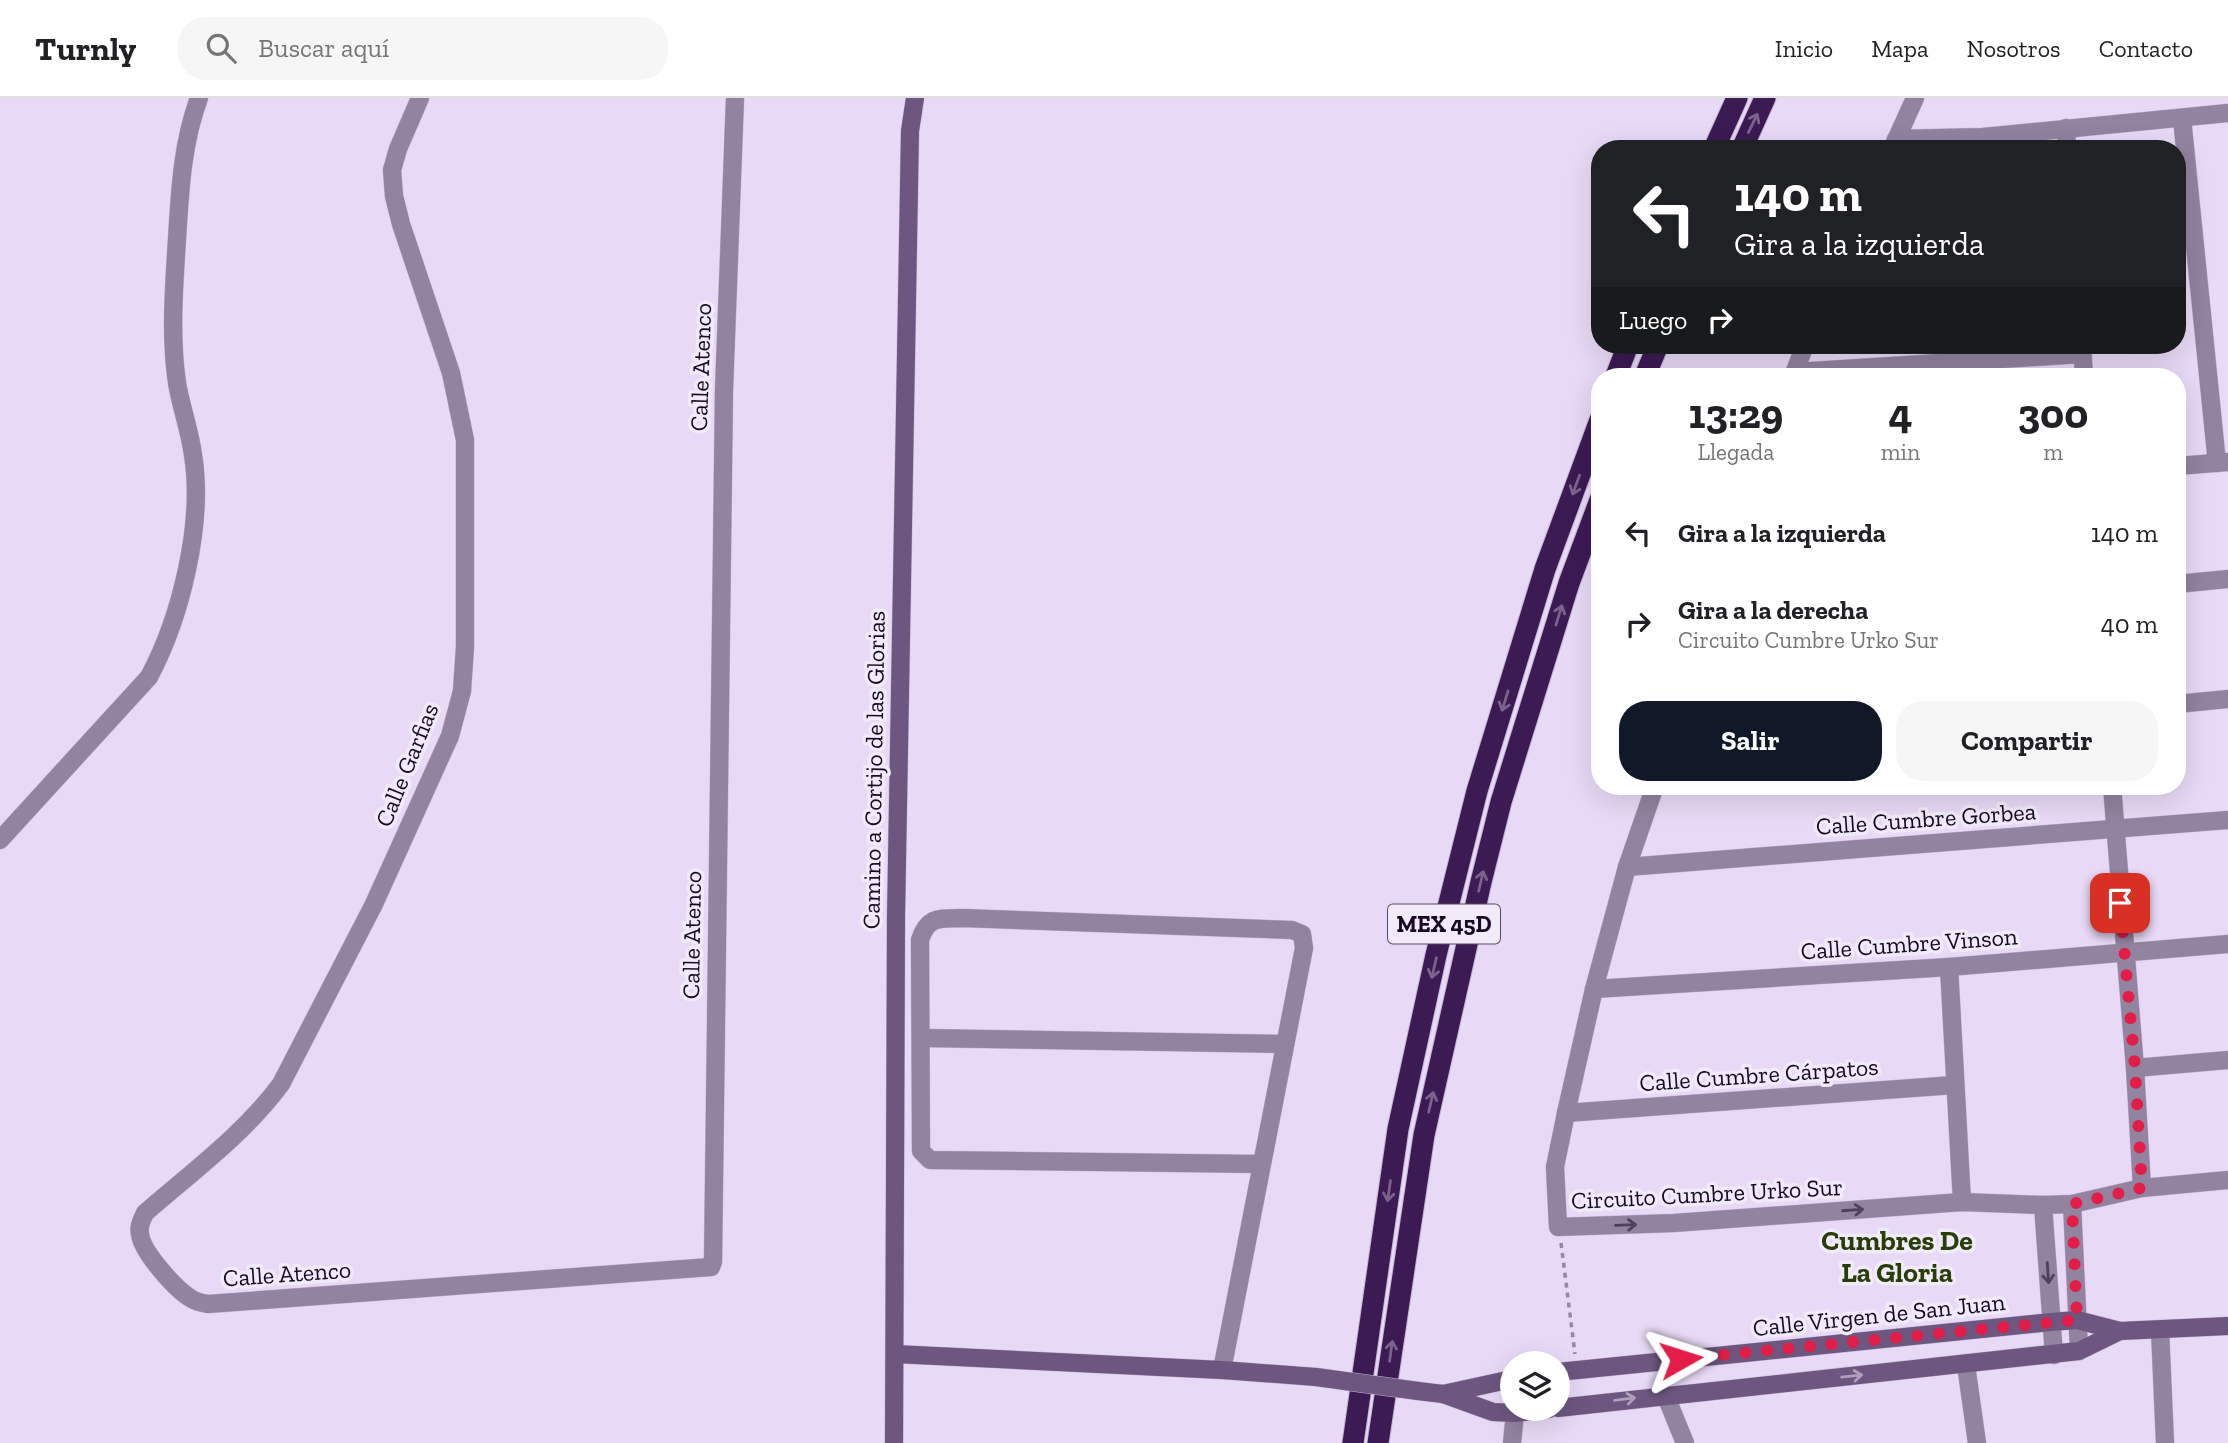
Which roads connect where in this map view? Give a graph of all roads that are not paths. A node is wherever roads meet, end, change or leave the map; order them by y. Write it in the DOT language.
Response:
graph roads {
  1 [pos="199,98"];
  2 [pos="420,98"];
  3 [pos="735,98"];
  4 [pos="915,98"];
  5 [pos="1737,98"];
  6 [pos="1766,98"];
  7 [pos="1915,98"];
  8 [pos="2228,113"];
  9 [pos="2182,118"];
  10 [pos="2066,128"];
  11 [pos="1718,140"];
  12 [pos="1746,140"];
  13 [pos="1896,140"];
  14 [pos="2000,140"];
  15 [pos="2067,140"];
  16 [pos="2185,140"];
  17 [pos="2186,152"];
  18 [pos="2024,354"];
  19 [pos="1863,368"];
  20 [pos="1591,446"];
  21 [pos="2222,462"];
  22 [pos="2186,465"];
  23 [pos="1591,524"];
  24 [pos="2228,579"];
  25 [pos="2186,583"];
  26 [pos="2228,699"];
  27 [pos="2186,703"];
  28 [pos="1652,795"];
  29 [pos="2112,795"];
  30 [pos="2228,820"];
  31 [pos="2114,830"];
  32 [pos="0,840"];
  33 [pos="1628,867"];
  34 [pos="2228,944"];
  35 [pos="2125,952"];
  36 [pos="1950,967"];
  37 [pos="1594,989"];
  38 [pos="922,1038"];
  39 [pos="1285,1045"];
  40 [pos="2228,1060"];
  41 [pos="2135,1068"];
  42 [pos="1954,1085"];
  43 [pos="1566,1113"];
  44 [pos="1261,1164"];
  45 [pos="2228,1180"];
  46 [pos="2142,1188"];
  47 [pos="1962,1202"];
  48 [pos="2072,1204"];
  49 [pos="2043,1205"];
  50 [pos="208,1304"];
  51 [pos="2077,1320"];
  52 [pos="2051,1322"];
  53 [pos="2228,1326"];
  54 [pos="2160,1330"];
  55 [pos="2120,1331"];
  56 [pos="2079,1352"];
  57 [pos="895,1354"];
  58 [pos="2054,1355"];
  59 [pos="1966,1365"];
  60 [pos="1223,1370"];
  61 [pos="1570,1371"];
  62 [pos="1500,1381"];
  63 [pos="1443,1394"];
  64 [pos="1665,1394"];
  65 [pos="1570,1406"];
  66 [pos="1500,1411"];
  67 [pos="1514,1421"];
  68 [pos="894,1443"];
  69 [pos="1353,1443"];
  70 [pos="1378,1443"];
  71 [pos="1512,1443"];
  72 [pos="1685,1443"];
  73 [pos="1977,1443"];
  74 [pos="2165,1443"];
  1 -- 32 [label="street"];
  2 -- 50 [label="street, Calle Garfias"];
  3 -- 50 [label="street, Calle Atenco"];
  4 -- 57 [label="street, Camino a Cortijo de las Glorias"];
  5 -- 11 [label="highway"];
  12 -- 6 [label="highway, one-way"];
  7 -- 13 [label="street"];
  8 -- 9 [label="street"];
  9 -- 10 [label="street"];
  9 -- 16 [label="street"];
  10 -- 14 [label="street"];
  10 -- 15 [label="street"];
  17 -- 21 [label="street"];
  18 -- 19 [label="street"];
  20 -- 69 [label="highway, MEX 45D, one-way"];
  21 -- 22 [label="street"];
  70 -- 23 [label="highway, MEX 45D, one-way"];
  24 -- 25 [label="street"];
  26 -- 27 [label="street"];
  28 -- 33 [label="street, Circuito Cumbre Urko Sur"];
  29 -- 31 [label="street"];
  30 -- 31 [label="street, Calle Cumbre Gorbea"];
  31 -- 33 [label="street, Calle Cumbre Gorbea"];
  31 -- 35 [label="street"];
  33 -- 37 [label="street, Circuito Cumbre Urko Sur"];
  34 -- 35 [label="street, Calle Cumbre Vinson"];
  35 -- 36 [label="street, Calle Cumbre Vinson"];
  35 -- 41 [label="street"];
  36 -- 37 [label="street, Calle Cumbre Vinson"];
  36 -- 42 [label="street"];
  37 -- 43 [label="street, Circuito Cumbre Urko Sur"];
  38 -- 39 [label="street"];
  38 -- 39 [label="street"];
  38 -- 44 [label="street"];
  39 -- 44 [label="street"];
  40 -- 41 [label="street"];
  41 -- 46 [label="street"];
  42 -- 43 [label="street, Calle Cumbre Cárpatos"];
  42 -- 47 [label="street"];
  43 -- 47 [label="street, Circuito Cumbre Urko Sur, one-way"];
  44 -- 60 [label="street"];
  45 -- 46 [label="street, Circuito Cumbre Urko Sur"];
  46 -- 48 [label="street, Circuito Cumbre Urko Sur"];
  47 -- 49 [label="street, Circuito Cumbre Urko Sur"];
  48 -- 49 [label="street, Circuito Cumbre Urko Sur"];
  48 -- 51 [label="street"];
  49 -- 52 [label="street, one-way"];
  51 -- 52 [label="street, Calle Virgen de San Juan"];
  51 -- 55 [label="street, Calle Virgen de San Juan"];
  51 -- 56 [label="street"];
  52 -- 58 [label="street"];
  52 -- 61 [label="street, Calle Virgen de San Juan"];
  53 -- 54 [label="street, Calle Virgen de San Juan"];
  54 -- 55 [label="street, Calle Virgen de San Juan"];
  54 -- 74 [label="street"];
  55 -- 56 [label="street, Calle Virgen de San Juan"];
  56 -- 58 [label="street, Calle Virgen de San Juan"];
  57 -- 60 [label="street"];
  57 -- 68 [label="street, Camino a Cortijo de las Glorias"];
  58 -- 59 [label="street, Calle Virgen de San Juan"];
  64 -- 59 [label="street, Calle Virgen de San Juan, one-way"];
  59 -- 73 [label="street"];
  60 -- 63 [label="street, bridge"];
  62 -- 63 [label="street"];
  63 -- 66 [label="street"];
  65 -- 64 [label="street, Calle Virgen de San Juan, one-way"];
  64 -- 72 [label="street"];
  67 -- 71 [label="street"];
}
